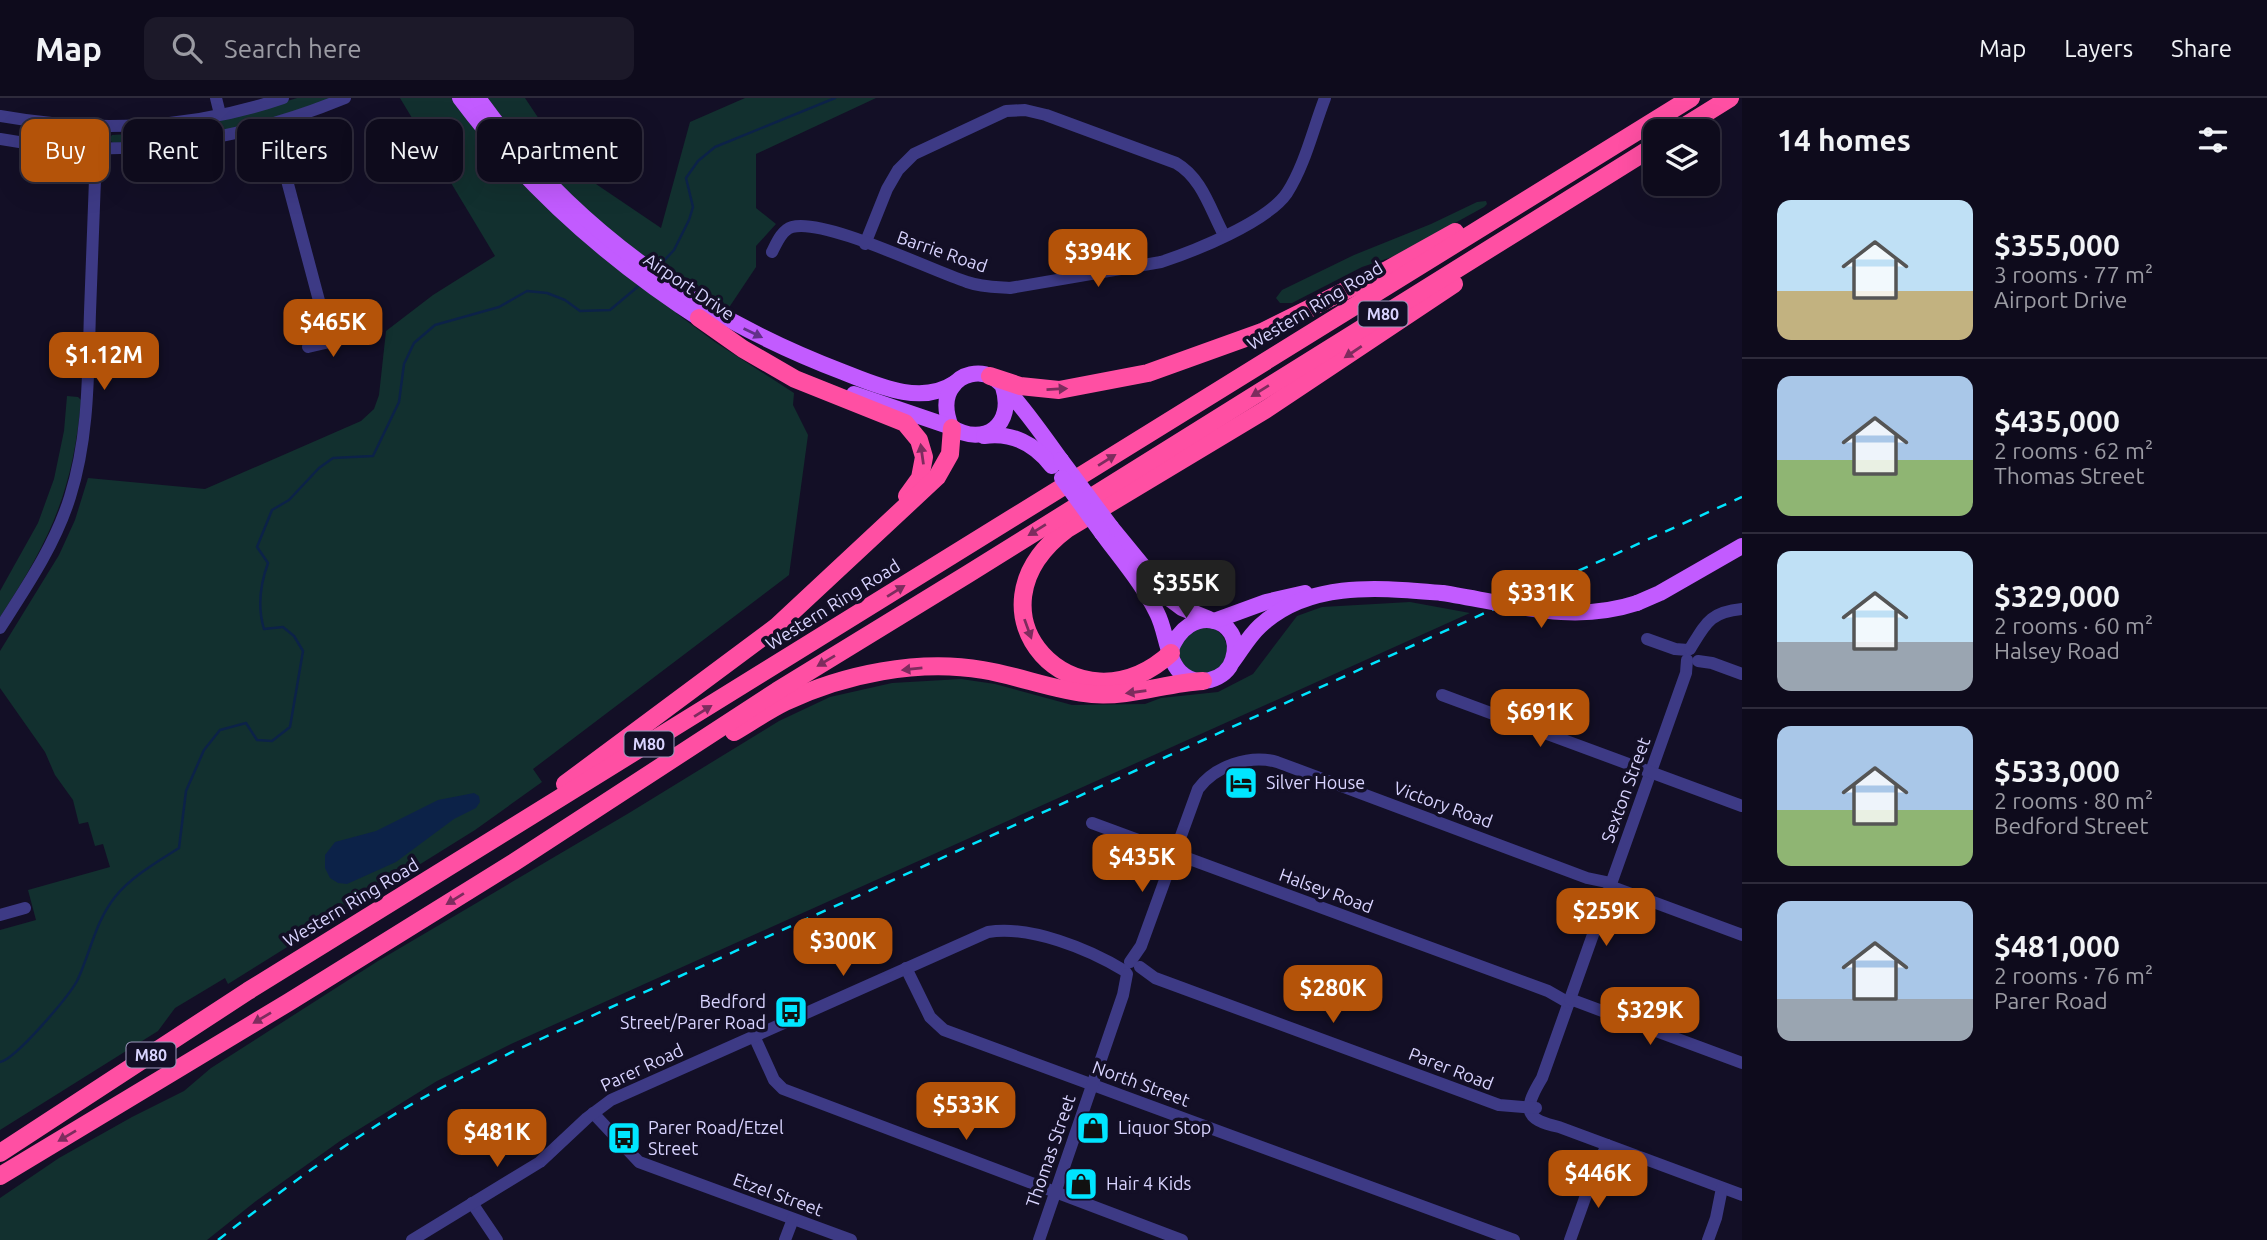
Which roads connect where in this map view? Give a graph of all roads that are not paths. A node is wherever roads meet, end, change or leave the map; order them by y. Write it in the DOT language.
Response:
graph roads {
  1 [pos="216,98"];
  2 [pos="283,98"];
  3 [pos="345,98"];
  4 [pos="460,98"];
  5 [pos="478,98"];
  6 [pos="1325,98"];
  7 [pos="1691,98"];
  8 [pos="1730,98"];
  9 [pos="220,114"];
  10 [pos="0,116"];
  11 [pos="1664,116"];
  12 [pos="21,119"];
  13 [pos="286,119"];
  14 [pos="1696,119"];
  15 [pos="109,126"];
  16 [pos="237,133"];
  17 [pos="0,139"];
  18 [pos="21,142"];
  19 [pos="109,147"];
  20 [pos="1643,153"];
  21 [pos="1631,161"];
  22 [pos="95,182"];
  23 [pos="287,182"];
  24 [pos="1224,235"];
  25 [pos="865,244"];
  26 [pos="772,252"];
  27 [pos="617,253"];
  28 [pos="693,309"];
  29 [pos="351,337"];
  30 [pos="330,342"];
  31 [pos="308,348"];
  32 [pos="997,381"];
  33 [pos="955,383"];
  34 [pos="951,427"];
  35 [pos="984,436"];
  36 [pos="1057,463"];
  37 [pos="1107,530"];
  38 [pos="1742,546"];
  39 [pos="843,565"];
  40 [pos="1154,581"];
  41 [pos="1325,593"];
  42 [pos="1742,609"];
  43 [pos="1236,612"];
  44 [pos="1213,621"];
  45 [pos="0,628"];
  46 [pos="1647,639"];
  47 [pos="1170,652"];
  48 [pos="1690,657"];
  49 [pos="1232,663"];
  50 [pos="1742,674"];
  51 [pos="1203,681"];
  52 [pos="1441,695"];
  53 [pos="1651,773"];
  54 [pos="1742,806"];
  55 [pos="1092,823"];
  56 [pos="1174,853"];
  57 [pos="513,863"];
  58 [pos="1610,886"];
  59 [pos="25,908"];
  60 [pos="0,915"];
  61 [pos="1742,935"];
  62 [pos="906,968"];
  63 [pos="1132,969"];
  64 [pos="248,991"];
  65 [pos="1570,1000"];
  66 [pos="754,1036"];
  67 [pos="1742,1063"];
  68 [pos="1093,1085"];
  69 [pos="1531,1110"];
  70 [pos="593,1113"];
  71 [pos="1603,1144"];
  72 [pos="0,1153"];
  73 [pos="0,1176"];
  74 [pos="1731,1191"];
  75 [pos="1055,1193"];
  76 [pos="472,1203"];
  77 [pos="793,1219"];
  78 [pos="412,1240"];
  79 [pos="497,1240"];
  80 [pos="785,1240"];
  81 [pos="851,1240"];
  82 [pos="1038,1240"];
  83 [pos="1182,1240"];
  84 [pos="1514,1240"];
  85 [pos="1570,1240"];
  86 [pos="1709,1240"];
  1 -- 9 [label="street"];
  2 -- 9 [label="street"];
  3 -- 13 [label="street"];
  4 -- 27 [label="main road, Airport Drive"];
  5 -- 27 [label="main road, Airport Drive"];
  6 -- 24 [label="street, Barrie Road"];
  7 -- 11 [label="highway, Western Ring Road / M80"];
  8 -- 14 [label="highway"];
  9 -- 15 [label="street"];
  10 -- 12 [label="street"];
  32 -- 11 [label="highway, one-way"];
  64 -- 11 [label="highway, Western Ring Road / M80, one-way"];
  16 -- 19 [label="street"];
  17 -- 18 [label="street"];
  20 -- 21 [label="highway, M80"];
  21 -- 47 [label="highway, one-way"];
  21 -- 57 [label="highway, M80, one-way"];
  22 -- 45 [label="street"];
  23 -- 30 [label="street"];
  24 -- 25 [label="street, Barrie Road"];
  24 -- 25 [label="street"];
  25 -- 26 [label="street, Barrie Road"];
  27 -- 28 [label="main road, Airport Drive"];
  28 -- 33 [label="main road, Airport Drive, one-way"];
  28 -- 34 [label="main road, Airport Drive"];
  39 -- 28 [label="highway, one-way"];
  29 -- 30 [label="street"];
  30 -- 31 [label="street"];
  32 -- 33 [label="main road"];
  32 -- 35 [label="main road"];
  32 -- 36 [label="main road"];
  33 -- 34 [label="main road"];
  34 -- 35 [label="main road"];
  34 -- 39 [label="highway"];
  35 -- 36 [label="main road"];
  36 -- 37 [label="main road, bridge"];
  37 -- 40 [label="main road"];
  37 -- 47 [label="main road"];
  38 -- 41 [label="main road, bridge"];
  39 -- 64 [label="highway"];
  40 -- 43 [label="main road"];
  40 -- 44 [label="main road"];
  41 -- 43 [label="main road"];
  41 -- 49 [label="main road"];
  42 -- 48 [label="street, Sexton Street"];
  43 -- 44 [label="main road"];
  44 -- 47 [label="main road"];
  44 -- 49 [label="main road"];
  46 -- 48 [label="street"];
  47 -- 51 [label="main road"];
  48 -- 50 [label="street"];
  48 -- 53 [label="street, Sexton Street"];
  49 -- 51 [label="main road"];
  51 -- 57 [label="highway, one-way"];
  52 -- 53 [label="street"];
  53 -- 54 [label="street"];
  53 -- 58 [label="street, Sexton Street"];
  55 -- 56 [label="street, Halsey Road"];
  56 -- 58 [label="street, Victory Road"];
  56 -- 63 [label="street, Thomas Street"];
  56 -- 65 [label="street, Halsey Road"];
  57 -- 73 [label="highway, M80, one-way"];
  58 -- 61 [label="street, Victory Road"];
  58 -- 65 [label="street, Sexton Street"];
  59 -- 60 [label="street"];
  62 -- 63 [label="street, Parer Road"];
  62 -- 66 [label="street, Parer Road"];
  62 -- 68 [label="street, North Street"];
  63 -- 68 [label="street, Thomas Street"];
  63 -- 69 [label="street, Parer Road"];
  64 -- 72 [label="highway, Western Ring Road / M80"];
  65 -- 67 [label="street, Halsey Road"];
  65 -- 69 [label="street, Sexton Street"];
  66 -- 70 [label="street, Parer Road"];
  66 -- 75 [label="street"];
  68 -- 75 [label="street, Thomas Street"];
  68 -- 84 [label="street, North Street"];
  69 -- 71 [label="street"];
  70 -- 76 [label="street, Parer Road"];
  70 -- 77 [label="street, Etzel Street"];
  71 -- 74 [label="street"];
  71 -- 85 [label="street"];
  74 -- 86 [label="street"];
  75 -- 82 [label="street, Thomas Street"];
  75 -- 83 [label="street"];
  76 -- 78 [label="street, Parer Road"];
  76 -- 79 [label="street"];
  77 -- 80 [label="street"];
  77 -- 81 [label="street, Etzel Street"];
}
